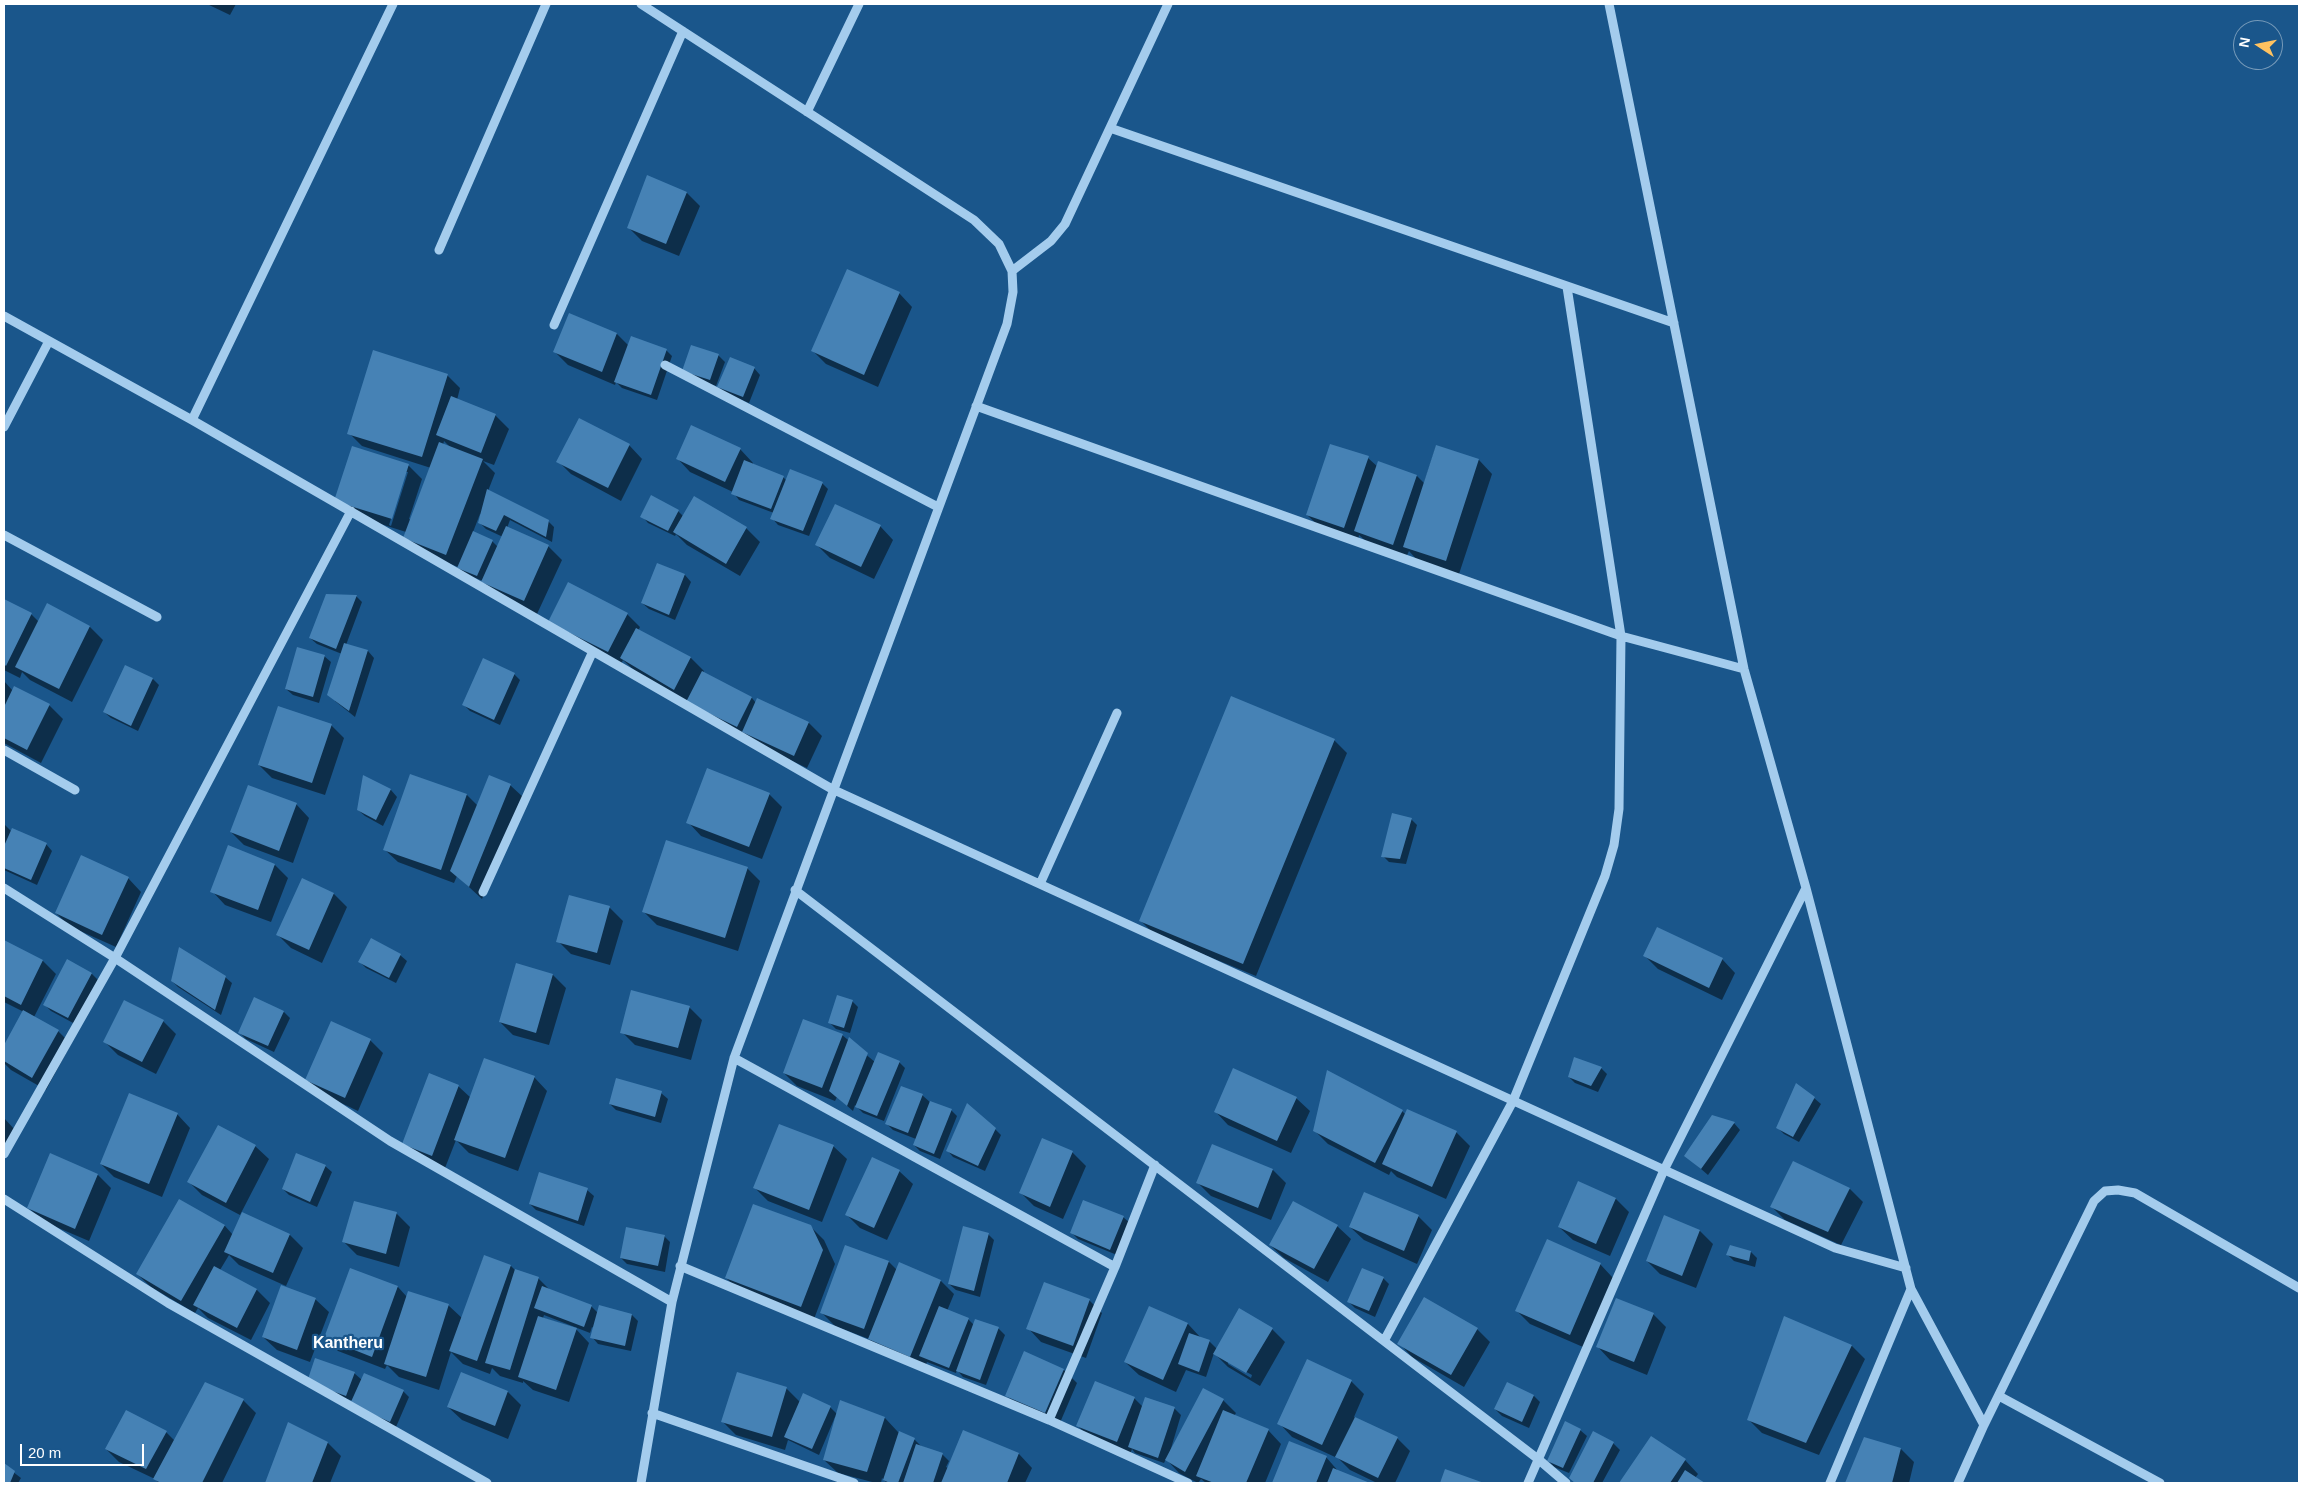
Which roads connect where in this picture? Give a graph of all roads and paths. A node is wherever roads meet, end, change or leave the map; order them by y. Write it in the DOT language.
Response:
graph roads {
  1 [pos="393,4"];
  2 [pos="546,4"];
  3 [pos="641,4"];
  4 [pos="859,4"];
  5 [pos="1168,4"];
  6 [pos="1609,4"];
  7 [pos="682,31"];
  8 [pos="807,112"];
  9 [pos="1110,128"];
  10 [pos="439,250"];
  11 [pos="1012,270"];
  12 [pos="1567,286"];
  13 [pos="4,316"];
  14 [pos="1674,323"];
  15 [pos="554,325"];
  16 [pos="49,342"];
  17 [pos="665,365"];
  18 [pos="976,406"];
  19 [pos="192,420"];
  20 [pos="4,427"];
  21 [pos="938,507"];
  22 [pos="351,511"];
  23 [pos="4,535"];
  24 [pos="157,617"];
  25 [pos="1621,636"];
  26 [pos="592,651"];
  27 [pos="1744,669"];
  28 [pos="1117,713"];
  29 [pos="4,750"];
  30 [pos="832,789"];
  31 [pos="75,790"];
  32 [pos="1040,884"];
  33 [pos="4,888"];
  34 [pos="1806,888"];
  35 [pos="795,890"];
  36 [pos="483,892"];
  37 [pos="115,958"];
  38 [pos="734,1058"];
  39 [pos="1513,1101"];
  40 [pos="4,1154"];
  41 [pos="1155,1165"];
  42 [pos="1664,1170"];
  43 [pos="4,1199"];
  44 [pos="680,1266"];
  45 [pos="1115,1267"];
  46 [pos="1906,1268"];
  47 [pos="2299,1288"];
  48 [pos="1911,1289"];
  49 [pos="672,1302"];
  50 [pos="1384,1341"];
  51 [pos="1999,1396"];
  52 [pos="652,1414"];
  53 [pos="1049,1420"];
  54 [pos="1984,1425"];
  55 [pos="1538,1459"];
  56 [pos="487,1483"];
  57 [pos="641,1483"];
  58 [pos="854,1483"];
  59 [pos="1188,1483"];
  60 [pos="1528,1483"];
  61 [pos="1566,1483"];
  62 [pos="1830,1483"];
  63 [pos="1958,1483"];
  64 [pos="2160,1483"];
  1 -- 19 [label="street"];
  2 -- 10 [label="street"];
  3 -- 7 [label="street"];
  4 -- 8 [label="street"];
  5 -- 9 [label="street"];
  6 -- 14 [label="street"];
  7 -- 8 [label="street"];
  7 -- 15 [label="street"];
  8 -- 11 [label="street"];
  9 -- 11 [label="street"];
  9 -- 12 [label="street"];
  11 -- 18 [label="street"];
  12 -- 14 [label="street"];
  12 -- 25 [label="street"];
  13 -- 16 [label="street"];
  14 -- 27 [label="street"];
  16 -- 19 [label="street"];
  16 -- 20 [label="street"];
  17 -- 21 [label="street"];
  18 -- 21 [label="street"];
  18 -- 25 [label="street"];
  19 -- 22 [label="street"];
  21 -- 30 [label="street"];
  22 -- 26 [label="street"];
  22 -- 37 [label="street"];
  23 -- 24 [label="street"];
  25 -- 27 [label="street"];
  25 -- 39 [label="street"];
  26 -- 30 [label="street"];
  26 -- 36 [label="street"];
  27 -- 34 [label="street"];
  28 -- 32 [label="street"];
  29 -- 31 [label="street"];
  30 -- 32 [label="street"];
  30 -- 35 [label="street"];
  32 -- 39 [label="street"];
  33 -- 37 [label="street"];
  34 -- 42 [label="street"];
  34 -- 46 [label="street"];
  35 -- 38 [label="street"];
  35 -- 41 [label="street"];
  37 -- 40 [label="street"];
  37 -- 49 [label="street"];
  38 -- 44 [label="street"];
  38 -- 45 [label="street"];
  39 -- 42 [label="street"];
  39 -- 50 [label="street"];
  41 -- 45 [label="street"];
  41 -- 50 [label="street"];
  42 -- 46 [label="street"];
  42 -- 55 [label="street"];
  43 -- 56 [label="street"];
  44 -- 49 [label="street"];
  44 -- 53 [label="street"];
  45 -- 53 [label="street"];
  46 -- 48 [label="street"];
  47 -- 51 [label="street"];
  48 -- 54 [label="street"];
  48 -- 62 [label="street"];
  49 -- 52 [label="street"];
  50 -- 55 [label="street"];
  51 -- 54 [label="street"];
  51 -- 64 [label="street"];
  52 -- 57 [label="street"];
  52 -- 58 [label="street"];
  53 -- 59 [label="street"];
  54 -- 63 [label="street"];
  55 -- 60 [label="street"];
  55 -- 61 [label="street"];
}
